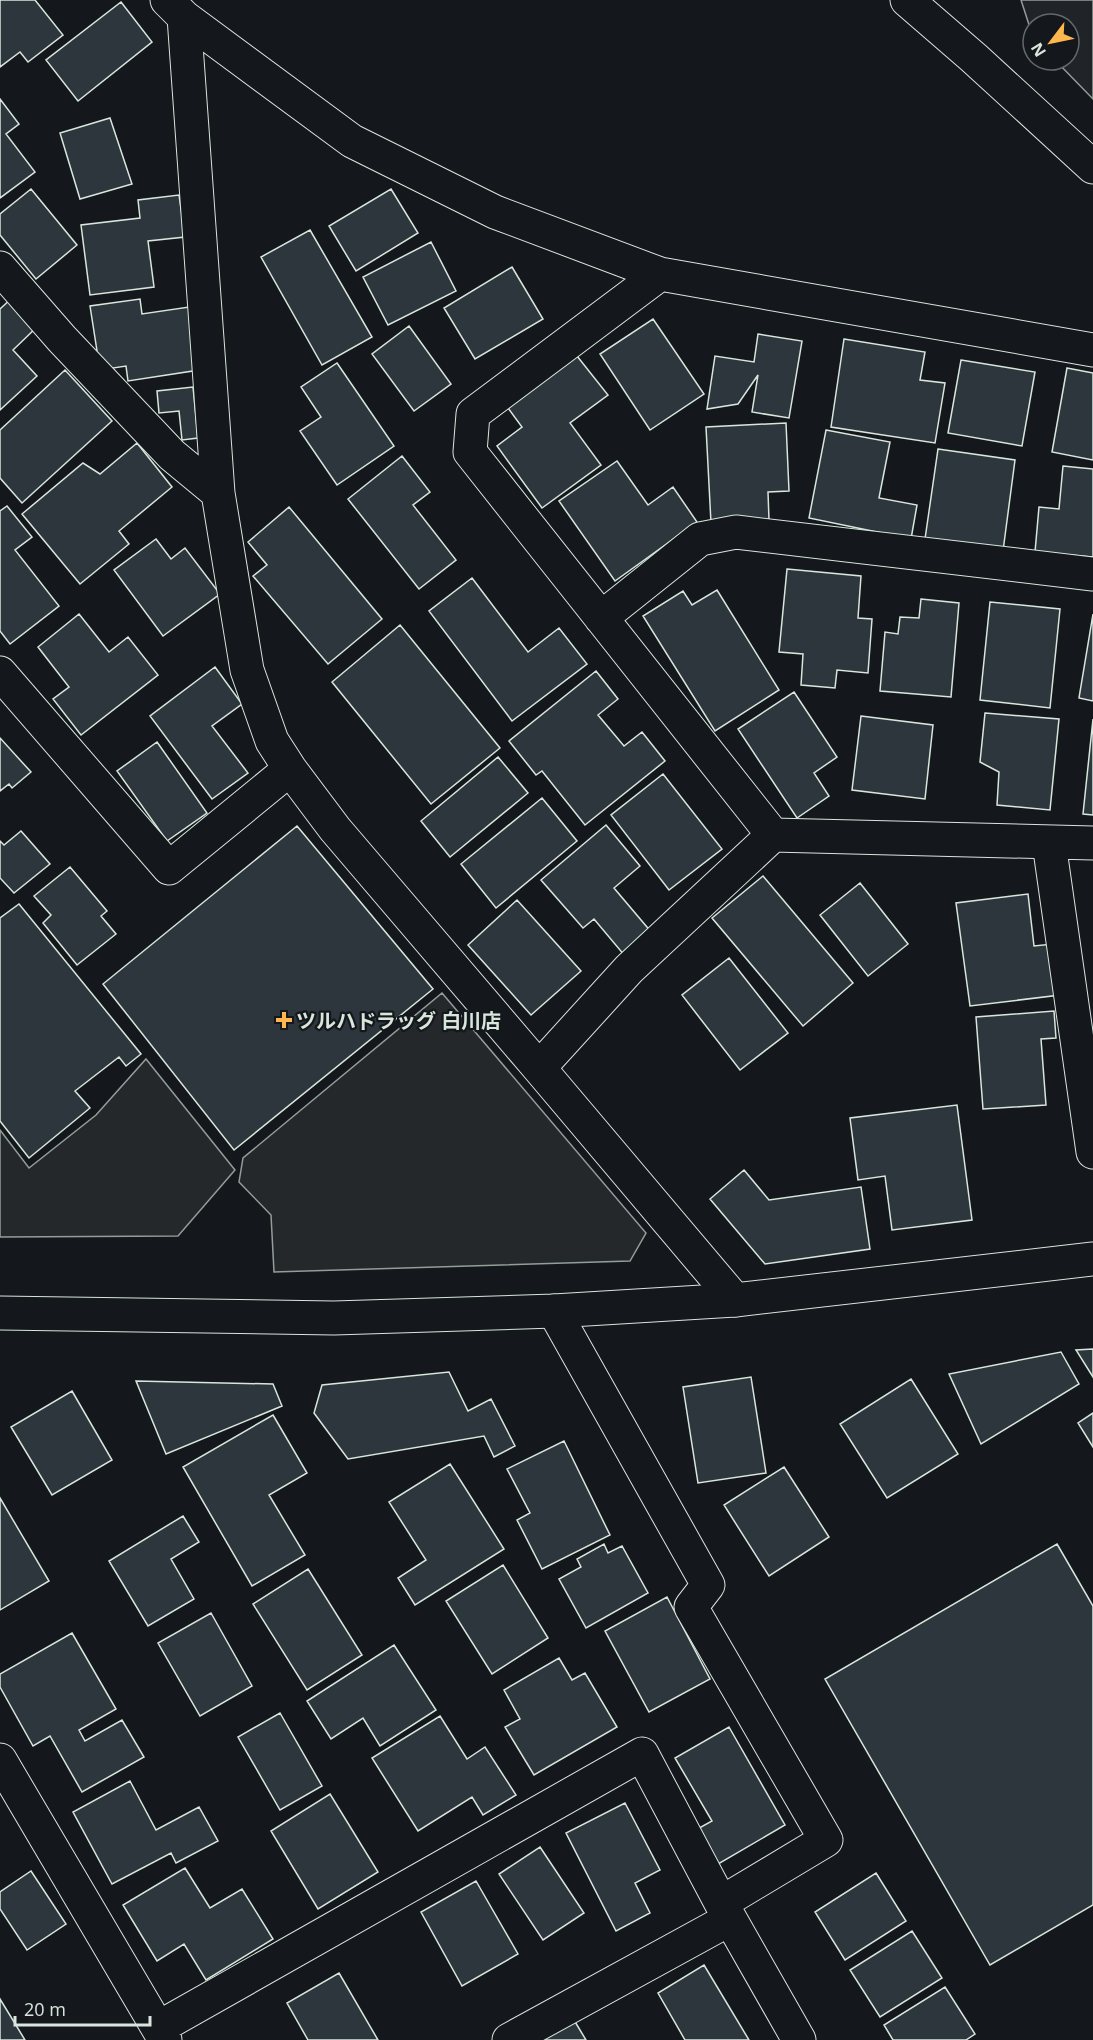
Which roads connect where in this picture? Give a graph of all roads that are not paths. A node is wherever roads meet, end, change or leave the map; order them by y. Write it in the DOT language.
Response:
graph roads {
  1 [pos="907,0"];
  2 [pos="175,9"];
  3 [pos="1093,167"];
  4 [pos="0,268"];
  5 [pos="660,274"];
  6 [pos="1093,350"];
  7 [pos="218,493"];
  8 [pos="1093,574"];
  9 [pos="601,618"];
  10 [pos="0,673"];
  11 [pos="290,769"];
  12 [pos="773,835"];
  13 [pos="1048,843"];
  14 [pos="1093,843"];
  15 [pos="539,1068"];
  16 [pos="1093,1152"];
  17 [pos="1093,1259"];
  18 [pos="735,1300"];
  19 [pos="555,1311"];
  20 [pos="0,1313"];
  21 [pos="0,1760"];
  22 [pos="725,1911"];
  23 [pos="161,2034"];
  24 [pos="509,2040"];
  25 [pos="799,2040"];
  1 -- 3 [label="street"];
  2 -- 5 [label="street"];
  2 -- 7 [label="street"];
  4 -- 7 [label="street"];
  5 -- 6 [label="street"];
  5 -- 9 [label="street"];
  7 -- 11 [label="street"];
  8 -- 9 [label="street"];
  9 -- 12 [label="street"];
  10 -- 11 [label="street"];
  11 -- 15 [label="street"];
  12 -- 13 [label="street"];
  12 -- 15 [label="street"];
  13 -- 14 [label="street"];
  13 -- 16 [label="street"];
  15 -- 18 [label="street"];
  17 -- 18 [label="street"];
  18 -- 19 [label="street"];
  19 -- 20 [label="street"];
  19 -- 22 [label="street"];
  21 -- 23 [label="street"];
  22 -- 23 [label="street"];
  22 -- 24 [label="street"];
  22 -- 25 [label="street"];
}
